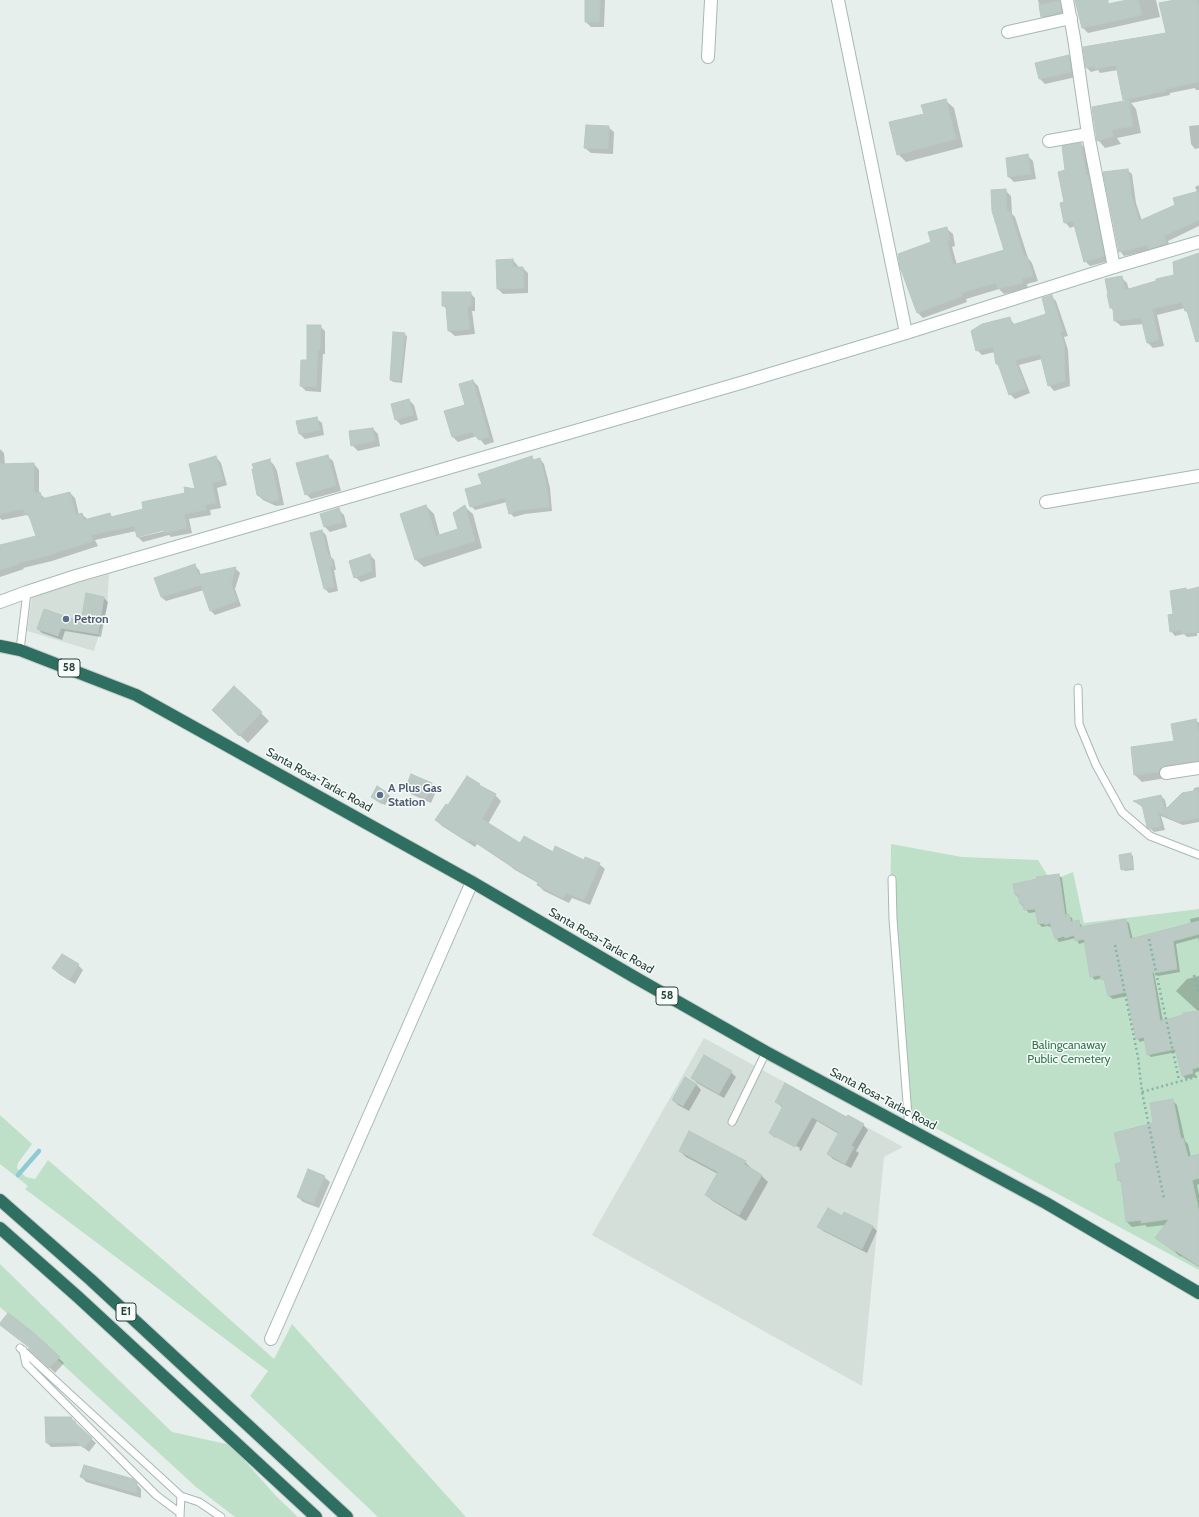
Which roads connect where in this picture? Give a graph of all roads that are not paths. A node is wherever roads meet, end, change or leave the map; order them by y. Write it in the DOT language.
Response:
graph roads {
  1 [pos="711,0"];
  2 [pos="838,0"];
  3 [pos="1067,0"];
  4 [pos="1071,18"];
  5 [pos="1008,32"];
  6 [pos="708,57"];
  7 [pos="1088,134"];
  8 [pos="1049,141"];
  9 [pos="1199,242"];
  10 [pos="1114,267"];
  11 [pos="906,333"];
  12 [pos="1199,476"];
  13 [pos="1046,502"];
  14 [pos="27,592"];
  15 [pos="0,602"];
  16 [pos="0,646"];
  17 [pos="20,650"];
  18 [pos="1078,688"];
  19 [pos="1199,768"];
  20 [pos="1166,774"];
  21 [pos="1199,855"];
  22 [pos="892,879"];
  23 [pos="472,882"];
  24 [pos="766,1052"];
  25 [pos="732,1122"];
  26 [pos="909,1129"];
  27 [pos="0,1200"];
  28 [pos="0,1228"];
  29 [pos="1199,1293"];
  30 [pos="270,1339"];
  31 [pos="103,1425"];
  32 [pos="95,1435"];
  33 [pos="181,1496"];
  34 [pos="180,1515"];
  35 [pos="221,1517"];
  36 [pos="316,1517"];
  37 [pos="347,1517"];
  1 -- 6 [label="street"];
  2 -- 11 [label="street"];
  3 -- 4 [label="street"];
  4 -- 5 [label="street"];
  4 -- 7 [label="street"];
  7 -- 8 [label="street"];
  7 -- 10 [label="street"];
  9 -- 10 [label="street"];
  10 -- 11 [label="street"];
  11 -- 14 [label="street"];
  12 -- 13 [label="street"];
  14 -- 15 [label="street"];
  14 -- 17 [label="lane"];
  16 -- 17 [label="highway, Santa Rosa-Tarlac Road / 58"];
  17 -- 23 [label="highway, Santa Rosa-Tarlac Road / 58"];
  18 -- 21 [label="lane"];
  19 -- 20 [label="street"];
  22 -- 26 [label="lane"];
  23 -- 24 [label="highway, Santa Rosa-Tarlac Road / 58"];
  23 -- 30 [label="street"];
  24 -- 25 [label="lane"];
  24 -- 26 [label="highway, Santa Rosa-Tarlac Road / 58"];
  26 -- 29 [label="highway, Santa Rosa-Tarlac Road / 58"];
  27 -- 37 [label="highway, E1"];
  28 -- 36 [label="highway, E1"];
  31 -- 32 [label="lane"];
  31 -- 32 [label="lane"];
  31 -- 33 [label="lane"];
  32 -- 34 [label="lane"];
  33 -- 34 [label="lane"];
  33 -- 35 [label="lane"];
}
